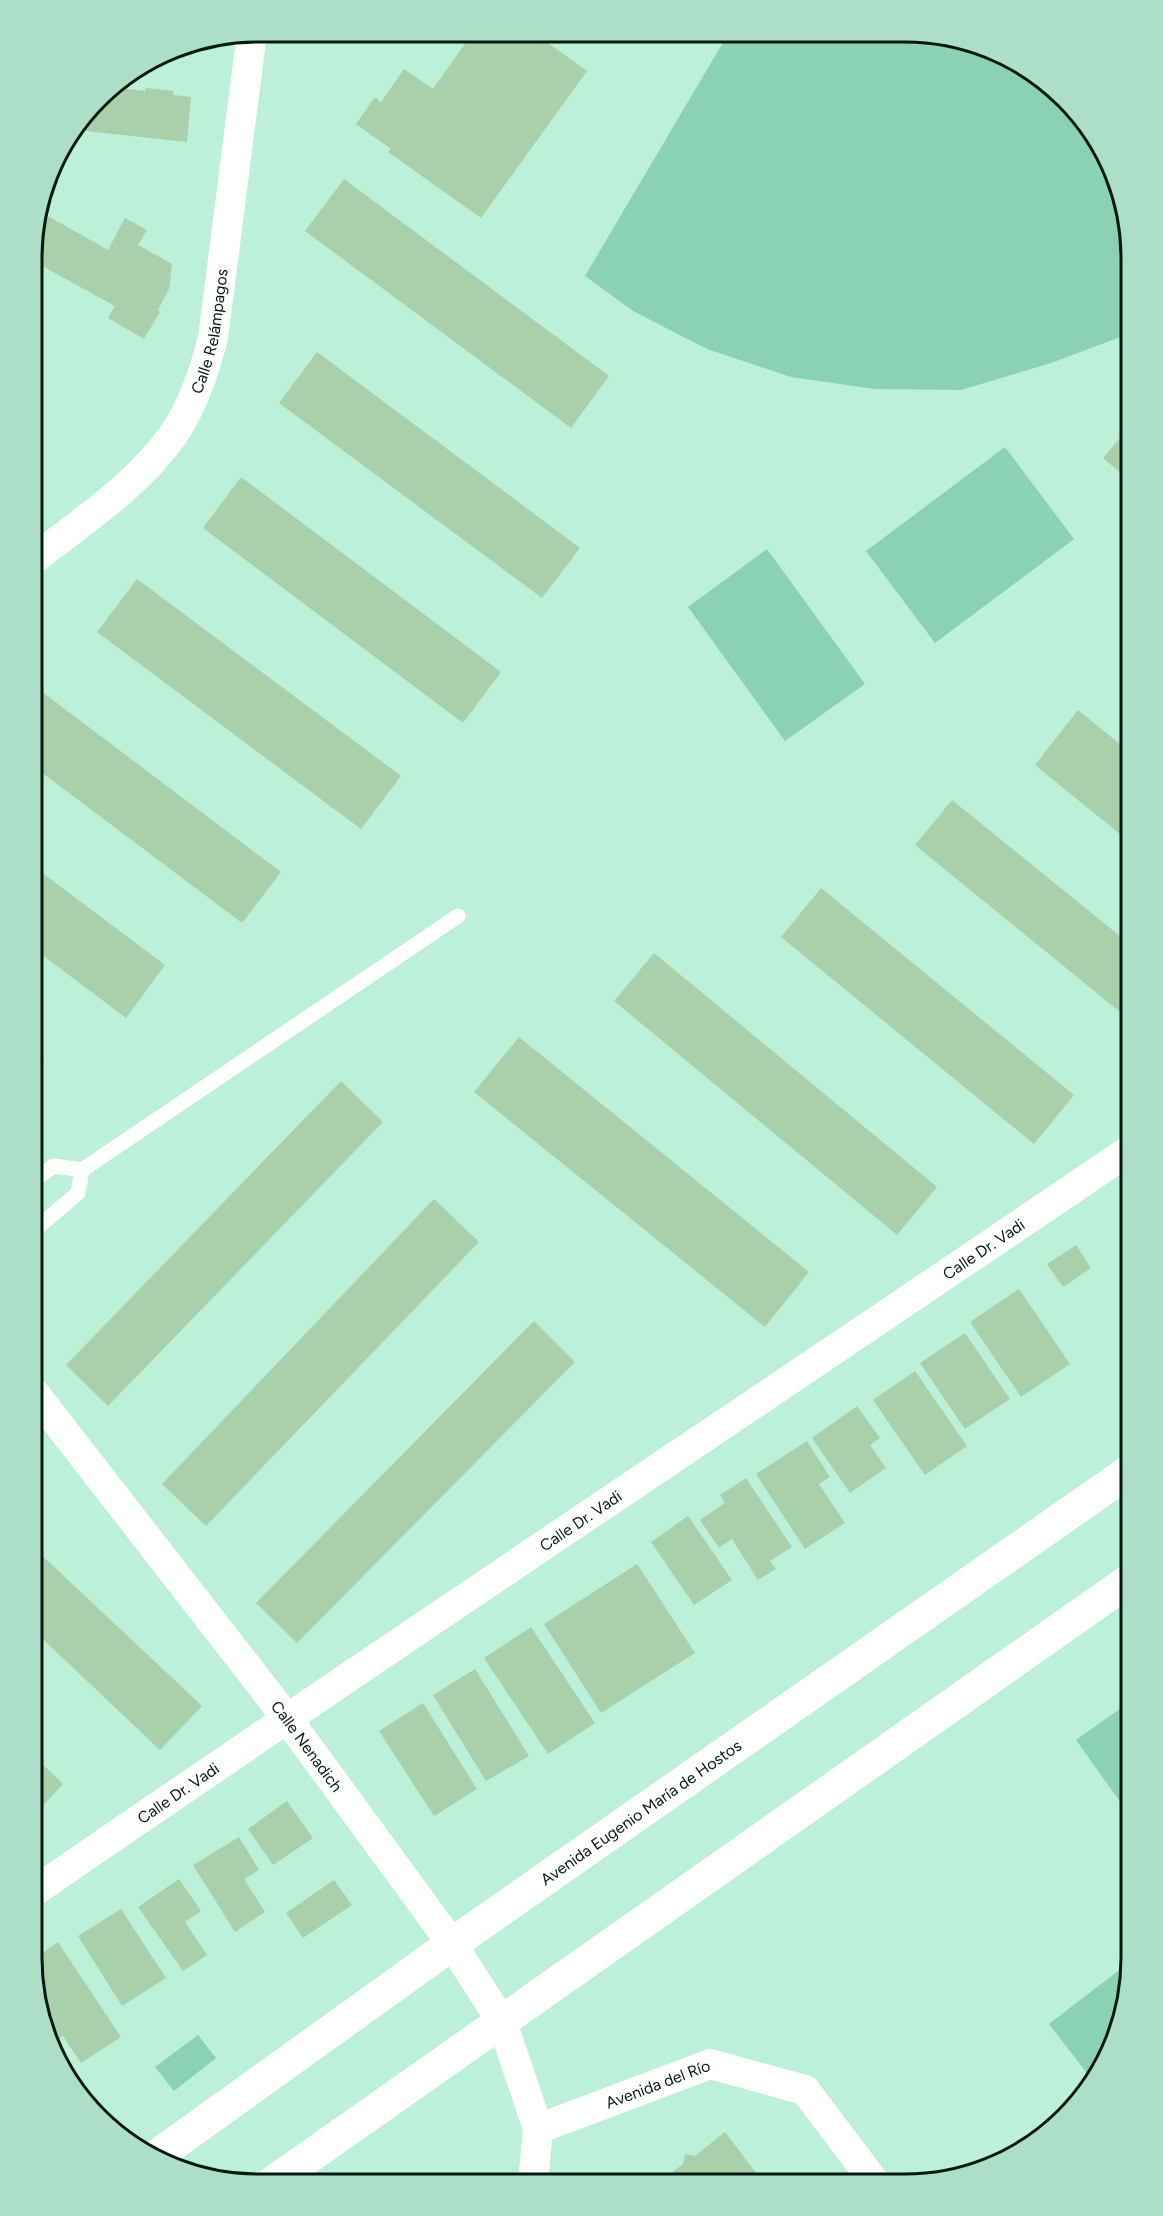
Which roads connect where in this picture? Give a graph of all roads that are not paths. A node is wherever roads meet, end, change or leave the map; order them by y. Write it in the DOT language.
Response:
graph roads {
  1 [pos="251,42"];
  2 [pos="42,553"];
  3 [pos="458,916"];
  4 [pos="1121,1156"];
  5 [pos="82,1170"];
  6 [pos="42,1174"];
  7 [pos="42,1224"];
  8 [pos="42,1403"];
  9 [pos="1121,1477"];
  10 [pos="1121,1586"];
  11 [pos="286,1717"];
  12 [pos="42,1886"];
  13 [pos="452,1944"];
  14 [pos="502,2022"];
  15 [pos="538,2129"];
  16 [pos="162,2152"];
  17 [pos="285,2174"];
  18 [pos="534,2174"];
  19 [pos="868,2174"];
  1 -- 2 [label="street, Calle Relámpagos"];
  3 -- 5 [label="lane"];
  4 -- 11 [label="street, Calle Dr. Vadi"];
  5 -- 6 [label="lane"];
  5 -- 7 [label="lane"];
  8 -- 11 [label="street, Calle Nenadich"];
  9 -- 13 [label="highway, Avenida Eugenio María de Hostos"];
  10 -- 14 [label="highway"];
  11 -- 12 [label="street, Calle Dr. Vadi"];
  11 -- 13 [label="street, Calle Nenadich"];
  13 -- 14 [label="street, Calle Nenadich"];
  13 -- 16 [label="highway, Avenida Eugenio María de Hostos"];
  14 -- 15 [label="street, Calle Nenadich"];
  14 -- 17 [label="highway"];
  15 -- 18 [label="street"];
  15 -- 19 [label="street, Avenida del Río"];
}
